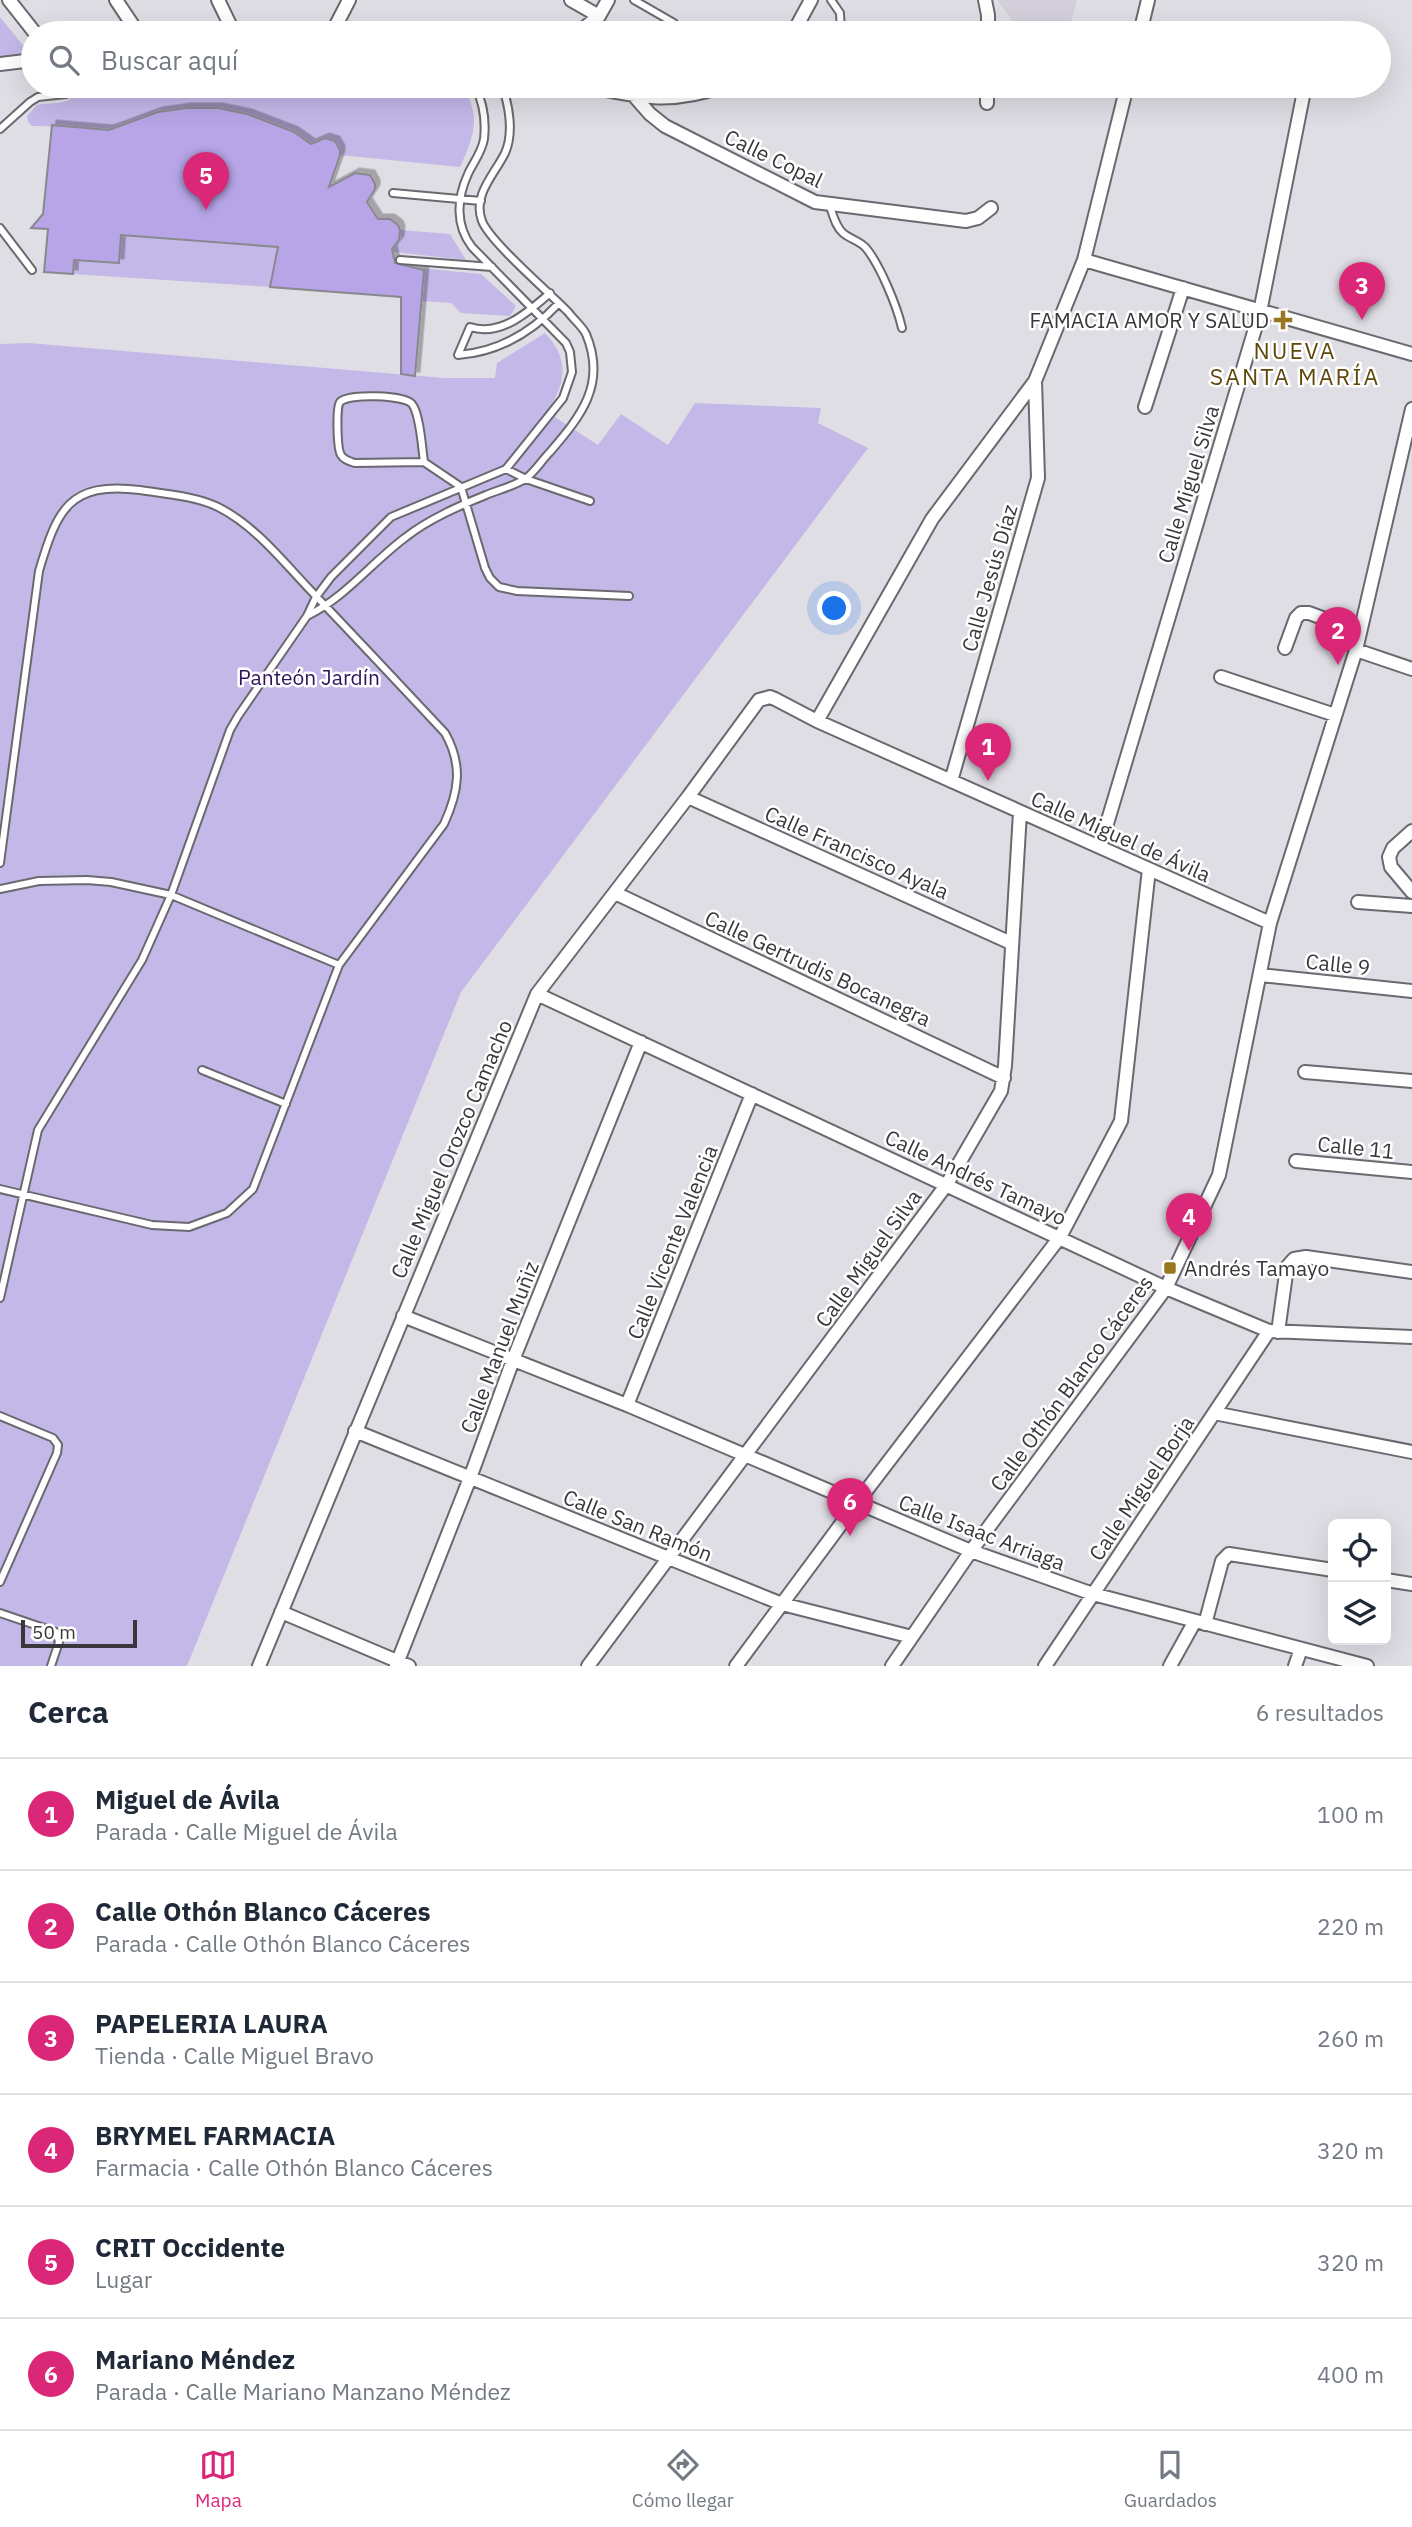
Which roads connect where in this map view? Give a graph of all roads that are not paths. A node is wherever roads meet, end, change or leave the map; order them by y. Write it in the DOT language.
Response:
graph roads {
  1 [pos="9,0"];
  2 [pos="116,0"];
  3 [pos="218,0"];
  4 [pos="571,0"];
  5 [pos="608,0"];
  6 [pos="634,0"];
  7 [pos="811,0"];
  8 [pos="831,0"];
  9 [pos="985,0"];
  10 [pos="1149,0"];
  11 [pos="344,3"];
  12 [pos="599,16"];
  13 [pos="26,21"];
  14 [pos="130,21"];
  15 [pos="228,21"];
  16 [pos="337,21"];
  17 [pos="593,21"];
  18 [pos="671,21"];
  19 [pos="800,21"];
  20 [pos="840,21"];
  21 [pos="989,21"];
  22 [pos="1143,21"];
  23 [pos="21,61"];
  24 [pos="0,64"];
  25 [pos="36,98"];
  26 [pos="481,98"];
  27 [pos="504,98"];
  28 [pos="636,98"];
  29 [pos="987,98"];
  30 [pos="1124,98"];
  31 [pos="1303,98"];
  32 [pos="987,103"];
  33 [pos="0,129"];
  34 [pos="393,193"];
  35 [pos="460,199"];
  36 [pos="481,201"];
  37 [pos="829,204"];
  38 [pos="991,208"];
  39 [pos="0,228"];
  40 [pos="400,260"];
  41 [pos="1084,260"];
  42 [pos="492,267"];
  43 [pos="32,270"];
  44 [pos="1183,288"];
  45 [pos="550,293"];
  46 [pos="559,303"];
  47 [pos="532,309"];
  48 [pos="1260,312"];
  49 [pos="544,320"];
  50 [pos="902,328"];
  51 [pos="1412,354"];
  52 [pos="1035,381"];
  53 [pos="1145,407"];
  54 [pos="1412,409"];
  55 [pos="424,462"];
  56 [pos="506,468"];
  57 [pos="526,479"];
  58 [pos="460,486"];
  59 [pos="590,501"];
  60 [pos="466,503"];
  61 [pos="629,596"];
  62 [pos="316,597"];
  63 [pos="327,607"];
  64 [pos="307,616"];
  65 [pos="1360,632"];
  66 [pos="1285,648"];
  67 [pos="1356,650"];
  68 [pos="1412,669"];
  69 [pos="1221,677"];
  70 [pos="765,698"];
  71 [pos="1335,715"];
  72 [pos="817,721"];
  73 [pos="951,781"];
  74 [pos="688,797"];
  75 [pos="1020,812"];
  76 [pos="1412,831"];
  77 [pos="1100,847"];
  78 [pos="0,863"];
  79 [pos="1149,869"];
  80 [pos="0,889"];
  81 [pos="1412,892"];
  82 [pos="615,893"];
  83 [pos="171,895"];
  84 [pos="1358,902"];
  85 [pos="1412,906"];
  86 [pos="1270,923"];
  87 [pos="1011,943"];
  88 [pos="339,965"];
  89 [pos="1260,975"];
  90 [pos="1412,991"];
  91 [pos="537,994"];
  92 [pos="641,1042"];
  93 [pos="202,1070"];
  94 [pos="1304,1072"];
  95 [pos="1004,1078"];
  96 [pos="1412,1081"];
  97 [pos="752,1094"];
  98 [pos="286,1104"];
  99 [pos="1296,1161"];
  100 [pos="1412,1172"];
  101 [pos="947,1184"];
  102 [pos="0,1189"];
  103 [pos="23,1194"];
  104 [pos="1060,1237"];
  105 [pos="1412,1272"];
  106 [pos="1166,1288"];
  107 [pos="0,1298"];
  108 [pos="403,1315"];
  109 [pos="1273,1331"];
  110 [pos="1412,1337"];
  111 [pos="513,1360"];
  112 [pos="627,1405"];
  113 [pos="1214,1413"];
  114 [pos="0,1416"];
  115 [pos="355,1432"];
  116 [pos="1412,1452"];
  117 [pos="746,1456"];
  118 [pos="470,1478"];
  119 [pos="856,1504"];
  120 [pos="971,1551"];
  121 [pos="668,1559"];
  122 [pos="1328,1569"];
  123 [pos="1391,1581"];
  124 [pos="0,1582"];
  125 [pos="1412,1584"];
  126 [pos="1093,1594"];
  127 [pos="782,1604"];
  128 [pos="0,1612"];
  129 [pos="281,1612"];
  130 [pos="1200,1622"];
  131 [pos="912,1637"];
  132 [pos="1301,1648"];
  133 [pos="401,1664"];
  134 [pos="51,1666"];
  135 [pos="259,1666"];
  136 [pos="588,1666"];
  137 [pos="736,1666"];
  138 [pos="892,1666"];
  139 [pos="1045,1666"];
  140 [pos="1170,1666"];
  141 [pos="1295,1666"];
  142 [pos="1367,1666"];
  1 -- 13 [label="street"];
  2 -- 14 [label="street"];
  3 -- 15 [label="street"];
  4 -- 12 [label="street"];
  5 -- 12 [label="street"];
  6 -- 18 [label="lane"];
  7 -- 19 [label="street"];
  8 -- 20 [label="lane"];
  9 -- 21 [label="street"];
  10 -- 22 [label="street"];
  11 -- 16 [label="street"];
  12 -- 17 [label="street"];
  23 -- 24 [label="street"];
  25 -- 33 [label="lane"];
  26 -- 35 [label="lane"];
  27 -- 36 [label="lane"];
  28 -- 37 [label="street, Calle Copal"];
  29 -- 32 [label="street"];
  30 -- 41 [label="street"];
  31 -- 48 [label="street, Calle Miguel Silva"];
  34 -- 35 [label="lane"];
  35 -- 36 [label="lane"];
  35 -- 42 [label="lane"];
  36 -- 45 [label="lane"];
  37 -- 38 [label="street, Calle Copal"];
  37 -- 50 [label="lane"];
  39 -- 43 [label="lane"];
  40 -- 42 [label="lane"];
  41 -- 44 [label="street"];
  41 -- 52 [label="street"];
  42 -- 47 [label="lane"];
  44 -- 48 [label="street"];
  44 -- 53 [label="street"];
  45 -- 46 [label="lane"];
  45 -- 47 [label="lane"];
  46 -- 49 [label="lane"];
  46 -- 57 [label="lane"];
  47 -- 49 [label="lane"];
  47 -- 49 [label="lane"];
  48 -- 51 [label="street"];
  48 -- 77 [label="street, Calle Miguel Silva"];
  49 -- 56 [label="lane"];
  52 -- 72 [label="street"];
  52 -- 73 [label="street, Calle Jesús Díaz"];
  54 -- 65 [label="street, Calle Othón Blanco Cáceres"];
  55 -- 55 [label="lane"];
  55 -- 58 [label="lane"];
  56 -- 57 [label="lane"];
  56 -- 58 [label="lane"];
  57 -- 59 [label="lane"];
  57 -- 60 [label="lane"];
  58 -- 60 [label="lane"];
  58 -- 62 [label="lane"];
  60 -- 61 [label="lane"];
  60 -- 63 [label="lane"];
  62 -- 63 [label="lane"];
  62 -- 64 [label="lane"];
  62 -- 78 [label="lane"];
  63 -- 64 [label="lane"];
  63 -- 88 [label="lane"];
  64 -- 83 [label="lane"];
  65 -- 66 [label="street"];
  65 -- 67 [label="street, Calle Othón Blanco Cáceres"];
  67 -- 68 [label="street"];
  67 -- 71 [label="street, Calle Othón Blanco Cáceres"];
  69 -- 71 [label="street"];
  70 -- 72 [label="street, Calle Miguel de Ávila"];
  70 -- 74 [label="street, Calle Miguel Orozco Camacho"];
  71 -- 86 [label="street, Calle Othón Blanco Cáceres"];
  72 -- 73 [label="street, Calle Miguel de Ávila"];
  73 -- 75 [label="street, Calle Miguel de Ávila"];
  74 -- 82 [label="street, Calle Miguel Orozco Camacho"];
  74 -- 87 [label="street, Calle Francisco Ayala"];
  75 -- 77 [label="street, Calle Miguel de Ávila"];
  75 -- 87 [label="street, Calle Miguel Silva"];
  76 -- 81 [label="street"];
  77 -- 79 [label="street, Calle Miguel de Ávila"];
  79 -- 86 [label="street, Calle Miguel de Ávila"];
  79 -- 104 [label="street"];
  80 -- 83 [label="lane"];
  82 -- 91 [label="street, Calle Miguel Orozco Camacho"];
  82 -- 95 [label="street, Calle Gertrudis Bocanegra"];
  83 -- 88 [label="lane"];
  83 -- 103 [label="lane"];
  84 -- 85 [label="street"];
  86 -- 89 [label="street, Calle Othón Blanco Cáceres"];
  87 -- 95 [label="street, Calle Miguel Silva"];
  88 -- 98 [label="lane"];
  89 -- 90 [label="street, Calle 9"];
  89 -- 106 [label="street, Calle Othón Blanco Cáceres"];
  91 -- 92 [label="street, Calle Andrés Tamayo"];
  91 -- 108 [label="street, Calle Miguel Orozco Camacho"];
  92 -- 97 [label="street, Calle Andrés Tamayo"];
  92 -- 111 [label="street, Calle Manuel Muñiz"];
  93 -- 98 [label="lane"];
  94 -- 96 [label="street"];
  95 -- 101 [label="street, Calle Miguel Silva"];
  97 -- 101 [label="street, Calle Andrés Tamayo"];
  97 -- 112 [label="street, Calle Vicente Valencia"];
  98 -- 103 [label="lane"];
  99 -- 100 [label="street, Calle 11"];
  101 -- 104 [label="street, Calle Andrés Tamayo"];
  101 -- 117 [label="street, Calle Miguel Silva"];
  102 -- 103 [label="lane"];
  103 -- 107 [label="lane"];
  104 -- 106 [label="street, Calle Andrés Tamayo"];
  104 -- 119 [label="street"];
  105 -- 109 [label="street"];
  106 -- 109 [label="street, Calle Andrés Tamayo"];
  106 -- 120 [label="street, Calle Othón Blanco Cáceres"];
  108 -- 111 [label="street, Calle Isaac Arriaga"];
  108 -- 115 [label="street, Calle Miguel Orozco Camacho"];
  109 -- 110 [label="street, Calle Andrés Tamayo"];
  109 -- 113 [label="street, Calle Miguel Borja"];
  111 -- 112 [label="street, Calle Isaac Arriaga"];
  111 -- 118 [label="street, Calle Manuel Muñiz"];
  112 -- 117 [label="street, Calle Isaac Arriaga"];
  113 -- 116 [label="street"];
  113 -- 126 [label="street, Calle Miguel Borja"];
  114 -- 124 [label="lane"];
  115 -- 118 [label="street, Calle San Ramón"];
  115 -- 129 [label="street, Calle Miguel Orozco Camacho"];
  117 -- 119 [label="street, Calle Isaac Arriaga"];
  117 -- 121 [label="street, Calle Miguel Silva"];
  118 -- 121 [label="street, Calle San Ramón"];
  118 -- 133 [label="street, Calle Manuel Muñiz"];
  119 -- 120 [label="street, Calle Isaac Arriaga"];
  119 -- 127 [label="street"];
  120 -- 126 [label="street, Calle Isaac Arriaga"];
  120 -- 131 [label="street, Calle Othón Blanco Cáceres"];
  121 -- 127 [label="street, Calle San Ramón"];
  121 -- 136 [label="street, Calle Miguel Silva"];
  122 -- 130 [label="street"];
  123 -- 125 [label="street"];
  126 -- 130 [label="street, Calle Isaac Arriaga"];
  126 -- 139 [label="street, Calle Miguel Borja"];
  127 -- 131 [label="street, Calle San Ramón"];
  127 -- 137 [label="street"];
  128 -- 134 [label="lane"];
  129 -- 133 [label="street"];
  129 -- 135 [label="street, Calle Miguel Orozco Camacho"];
  130 -- 132 [label="street, Calle Isaac Arriaga"];
  130 -- 140 [label="street"];
  131 -- 138 [label="street, Calle Othón Blanco Cáceres"];
  132 -- 141 [label="street"];
  132 -- 142 [label="street, Calle Isaac Arriaga"];
}
